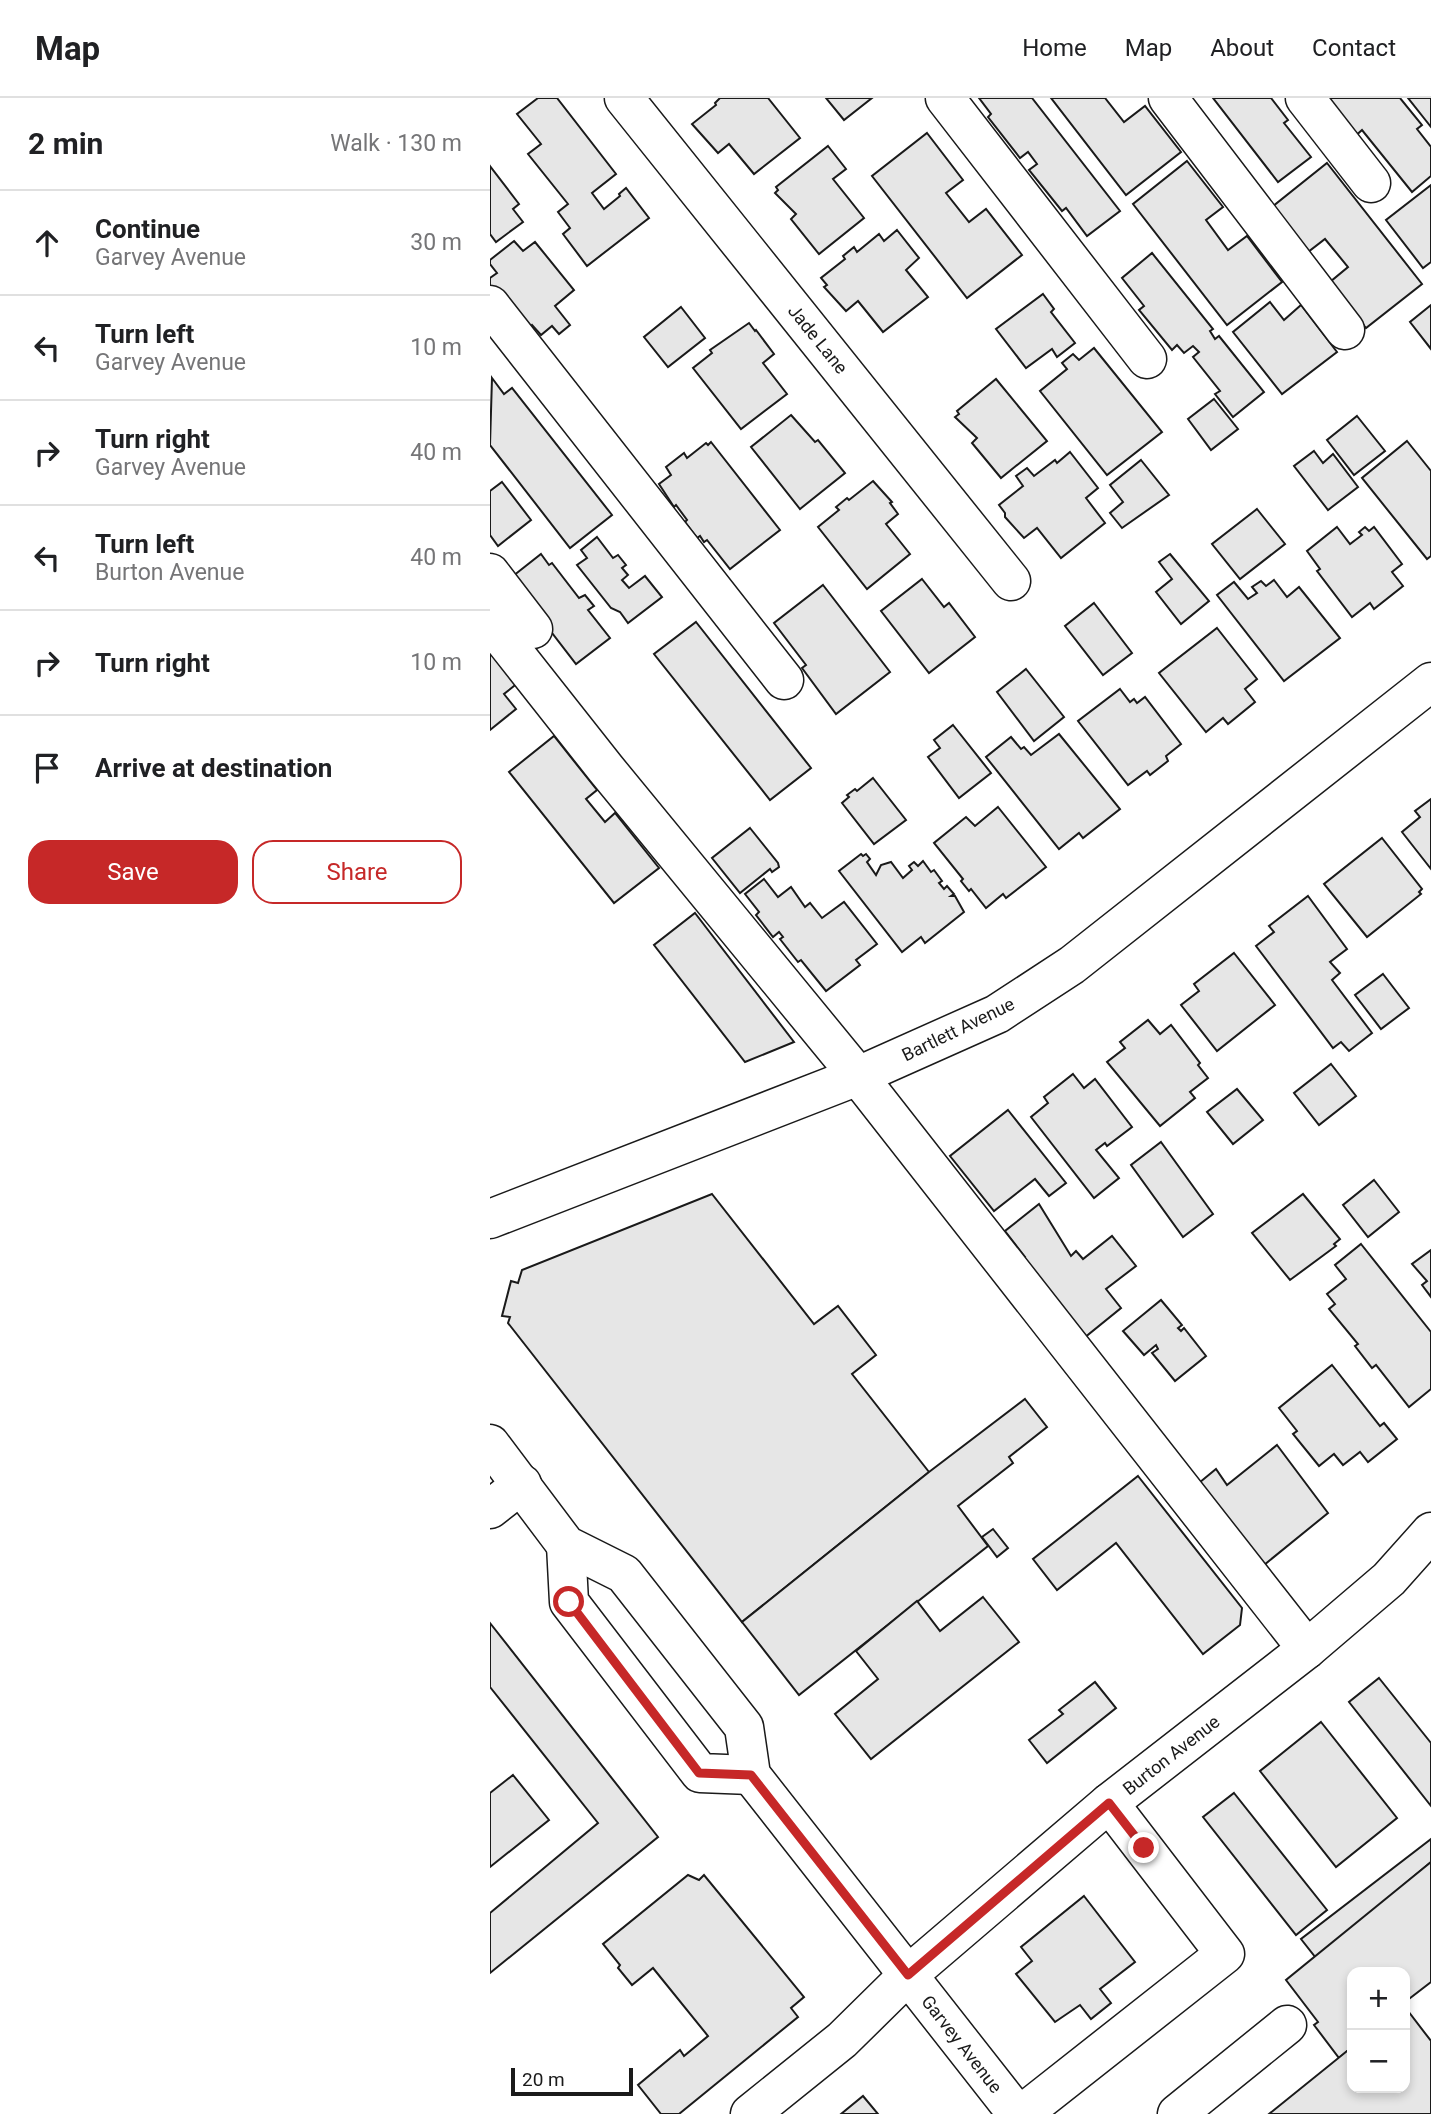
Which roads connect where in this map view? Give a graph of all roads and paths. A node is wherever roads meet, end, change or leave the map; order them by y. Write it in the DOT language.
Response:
graph roads {
  1 [pos="624,98"];
  2 [pos="945,98"];
  3 [pos="1168,98"];
  4 [pos="1305,98"];
  5 [pos="1371,183"];
  6 [pos="490,305"];
  7 [pos="1345,330"];
  8 [pos="1147,359"];
  9 [pos="490,573"];
  10 [pos="1011,581"];
  11 [pos="490,622"];
  12 [pos="533,629"];
  13 [pos="784,680"];
  14 [pos="1431,681"];
  15 [pos="858,1076"];
  16 [pos="490,1219"];
  17 [pos="490,1444"];
  18 [pos="522,1484"];
  19 [pos="490,1509"];
  20 [pos="1431,1532"];
  21 [pos="566,1545"];
  22 [pos="1307,1649"];
  23 [pos="751,1775"];
  24 [pos="1109,1803"];
  25 [pos="908,1975"];
  26 [pos="1287,2025"];
  27 [pos="750,2114"];
  28 [pos="1020,2114"];
  29 [pos="1177,2114"];
  1 -- 10 [label="street, Jade Lane"];
  2 -- 8 [label="street"];
  3 -- 7 [label="street"];
  4 -- 5 [label="street"];
  6 -- 13 [label="street"];
  9 -- 12 [label="street"];
  11 -- 15 [label="street"];
  14 -- 15 [label="street, Bartlett Avenue"];
  15 -- 16 [label="street, Bartlett Avenue"];
  15 -- 22 [label="street"];
  17 -- 18 [label="street, Garvey Avenue"];
  18 -- 19 [label="street"];
  18 -- 21 [label="street, Garvey Avenue"];
  20 -- 22 [label="street, Burton Avenue"];
  21 -- 23 [label="street, Garvey Avenue"];
  21 -- 23 [label="street"];
  22 -- 24 [label="street, Burton Avenue"];
  23 -- 25 [label="street, Garvey Avenue"];
  24 -- 25 [label="street, Burton Avenue"];
  24 -- 28 [label="street"];
  25 -- 27 [label="street, Burton Avenue"];
  25 -- 28 [label="street, Garvey Avenue"];
  26 -- 29 [label="street"];
}
